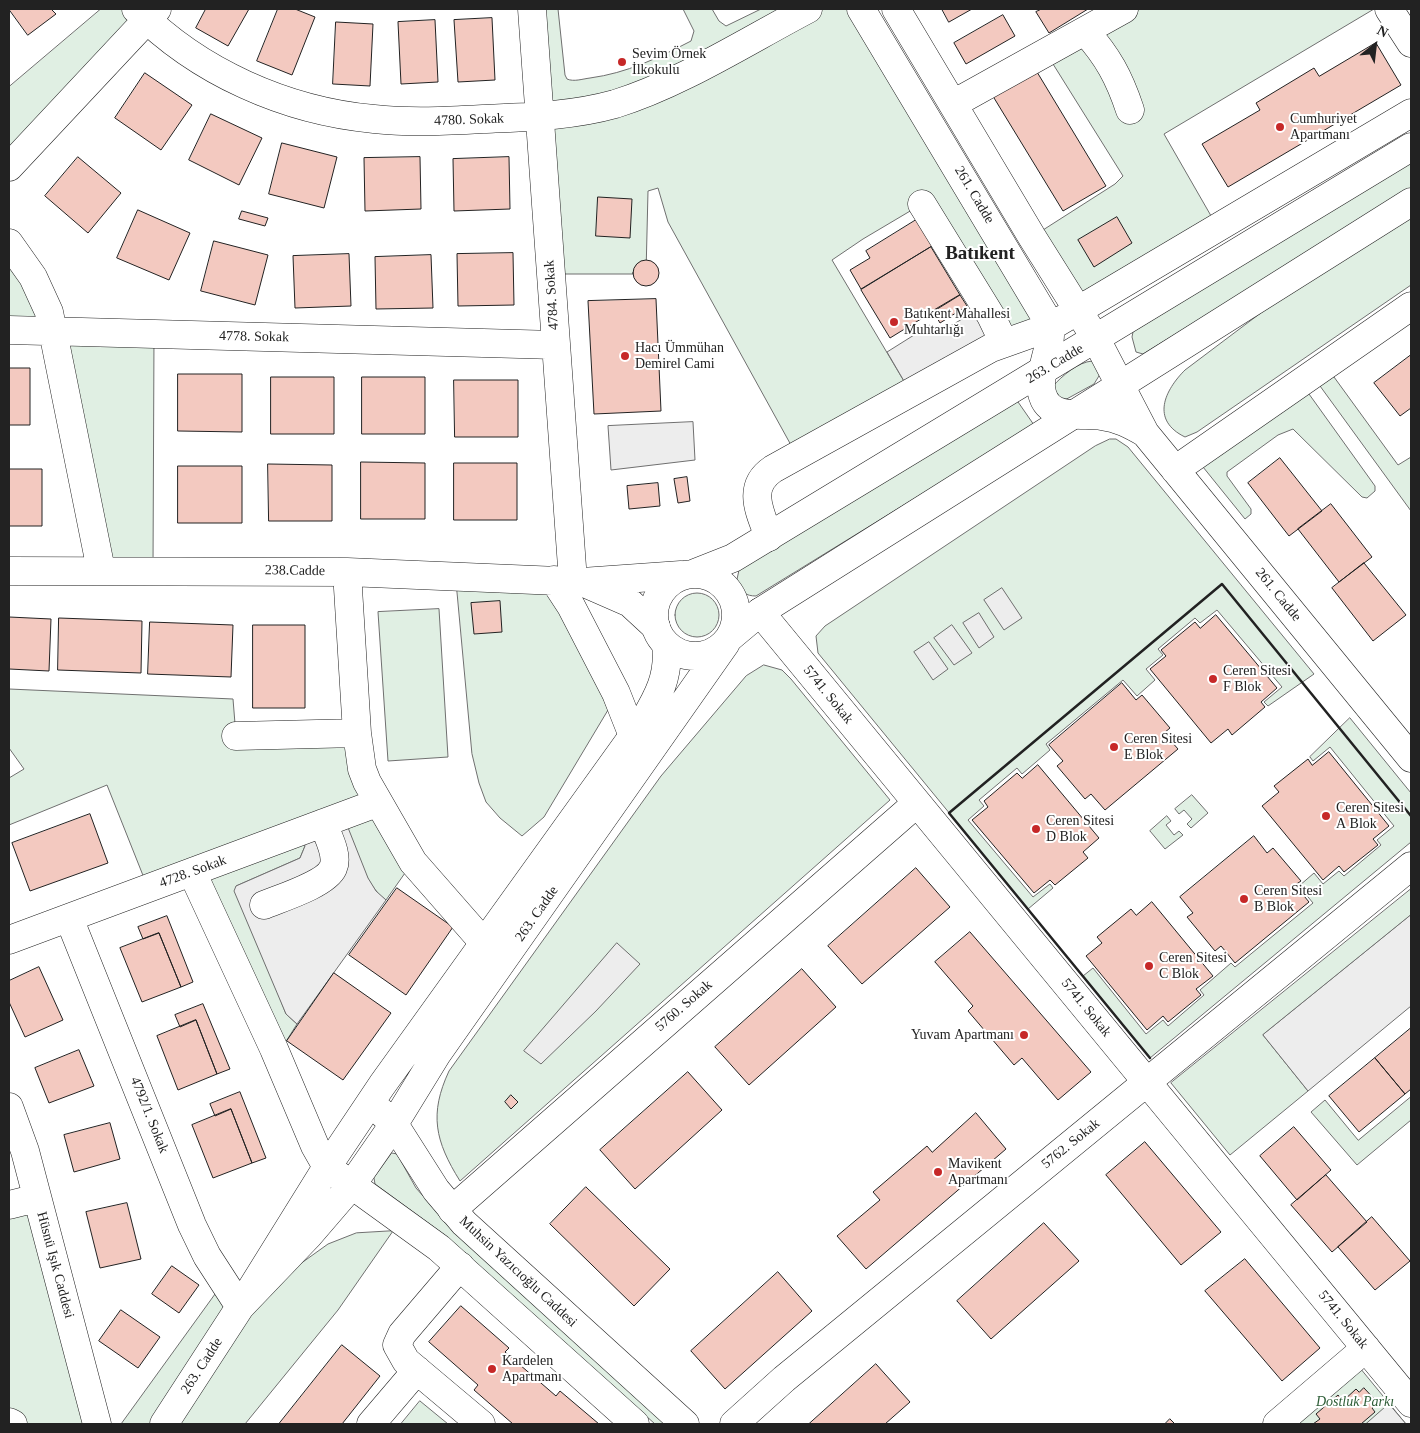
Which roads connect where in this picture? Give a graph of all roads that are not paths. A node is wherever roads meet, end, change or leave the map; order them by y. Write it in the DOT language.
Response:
graph roads {
  1 [pos="532,9"];
  2 [pos="808,9"];
  3 [pos="861,9"];
  4 [pos="896,9"];
  5 [pos="1124,9"];
  6 [pos="1389,9"];
  7 [pos="146,12"];
  8 [pos="1085,31"];
  9 [pos="1411,43"];
  10 [pos="952,104"];
  11 [pos="1130,110"];
  12 [pos="1411,112"];
  13 [pos="540,117"];
  14 [pos="1411,147"];
  15 [pos="9,166"];
  16 [pos="1411,202"];
  17 [pos="922,204"];
  18 [pos="9,243"];
  19 [pos="1411,306"];
  20 [pos="1079,310"];
  21 [pos="1050,327"];
  22 [pos="9,330"];
  23 [pos="54,332"];
  24 [pos="1096,339"];
  25 [pos="1004,343"];
  26 [pos="556,344"];
  27 [pos="1042,372"];
  28 [pos="1119,385"];
  29 [pos="1071,415"];
  30 [pos="1144,432"];
  31 [pos="1175,470"];
  32 [pos="769,537"];
  33 [pos="101,570"];
  34 [pos="9,571"];
  35 [pos="347,572"];
  36 [pos="688,574"];
  37 [pos="570,581"];
  38 [pos="760,612"];
  39 [pos="661,636"];
  40 [pos="728,640"];
  41 [pos="357,734"];
  42 [pos="236,736"];
  43 [pos="633,736"];
  44 [pos="1411,758"];
  45 [pos="377,803"];
  46 [pos="917,803"];
  47 [pos="323,823"];
  48 [pos="1411,866"];
  49 [pos="192,872"];
  50 [pos="264,905"];
  51 [pos="69,918"];
  52 [pos="9,940"];
  53 [pos="484,943"];
  54 [pos="1147,1082"];
  55 [pos="369,1104"];
  56 [pos="9,1107"];
  57 [pos="394,1124"];
  58 [pos="326,1167"];
  59 [pos="351,1186"];
  60 [pos="37,1198"];
  61 [pos="9,1205"];
  62 [pos="452,1210"];
  63 [pos="460,1266"];
  64 [pos="240,1307"];
  65 [pos="1366,1348"];
  66 [pos="417,1370"];
  67 [pos="1411,1403"];
  68 [pos="9,1422"];
  69 [pos="13,1424"];
  70 [pos="96,1424"];
  71 [pos="164,1424"];
  72 [pos="371,1424"];
  73 [pos="481,1424"];
  74 [pos="634,1424"];
  75 [pos="685,1424"];
  76 [pos="734,1424"];
  77 [pos="1277,1424"];
  1 -- 13 [label="street, 4784. Sokak"];
  2 -- 13 [label="street, 4780. Sokak"];
  3 -- 21 [label="street, 261. Cadde"];
  4 -- 10 [label="street, 261. Cadde"];
  5 -- 8 [label="street"];
  6 -- 9 [label="street"];
  7 -- 13 [label="street, 4780. Sokak"];
  7 -- 15 [label="street"];
  8 -- 10 [label="street"];
  8 -- 11 [label="street"];
  10 -- 20 [label="street, 261. Cadde"];
  12 -- 20 [label="street"];
  13 -- 26 [label="street, 4784. Sokak"];
  14 -- 24 [label="street, 263. Cadde"];
  16 -- 28 [label="street, 263. Cadde"];
  17 -- 25 [label="street"];
  18 -- 23 [label="street"];
  19 -- 31 [label="street"];
  20 -- 21 [label="street"];
  20 -- 24 [label="street, 261. Cadde"];
  21 -- 25 [label="street"];
  21 -- 27 [label="street, 261. Cadde"];
  22 -- 23 [label="street, 4778. Sokak"];
  23 -- 26 [label="street, 4778. Sokak"];
  23 -- 33 [label="street"];
  24 -- 27 [label="street, 263. Cadde"];
  24 -- 28 [label="street, 261. Cadde"];
  25 -- 32 [label="street"];
  26 -- 37 [label="street, 4784. Sokak"];
  27 -- 29 [label="street, 261. Cadde"];
  27 -- 32 [label="street, 263. Cadde"];
  28 -- 29 [label="street, 263. Cadde"];
  28 -- 30 [label="street, 261. Cadde"];
  29 -- 30 [label="street, 261. Cadde"];
  29 -- 38 [label="street, 263. Cadde"];
  30 -- 31 [label="street, 261. Cadde"];
  31 -- 44 [label="street, 261. Cadde"];
  32 -- 36 [label="street, 263. Cadde"];
  33 -- 34 [label="street, 238.Cadde"];
  33 -- 35 [label="street, 238.Cadde"];
  35 -- 37 [label="street, 238.Cadde"];
  35 -- 41 [label="street"];
  36 -- 37 [label="street, 238.Cadde"];
  36 -- 39 [label="street"];
  36 -- 40 [label="street"];
  37 -- 39 [label="street"];
  37 -- 43 [label="street"];
  38 -- 40 [label="street, 263. Cadde"];
  38 -- 46 [label="street, 5741. Sokak"];
  39 -- 40 [label="street"];
  39 -- 43 [label="street"];
  40 -- 57 [label="street, 263. Cadde"];
  41 -- 42 [label="street"];
  41 -- 45 [label="street"];
  43 -- 53 [label="street"];
  45 -- 47 [label="street, 4728. Sokak"];
  45 -- 53 [label="street"];
  46 -- 54 [label="street, 5741. Sokak"];
  46 -- 62 [label="street, 5760. Sokak"];
  47 -- 49 [label="street, 4728. Sokak"];
  47 -- 50 [label="street"];
  48 -- 54 [label="street, 5762. Sokak"];
  49 -- 51 [label="street, 4728. Sokak"];
  49 -- 58 [label="street"];
  51 -- 52 [label="street, 4728. Sokak"];
  51 -- 64 [label="street, 4792/1. Sokak"];
  53 -- 55 [label="street"];
  54 -- 65 [label="street, 5741. Sokak"];
  54 -- 76 [label="street, 5762. Sokak"];
  55 -- 57 [label="street, Muhsin Yazıcıoğlu Caddesi"];
  55 -- 58 [label="street"];
  56 -- 60 [label="street, Hüsnü Işık Caddesi"];
  57 -- 59 [label="street, 263. Cadde"];
  57 -- 62 [label="street, Muhsin Yazıcıoğlu Caddesi"];
  58 -- 59 [label="street"];
  58 -- 64 [label="street"];
  59 -- 63 [label="street"];
  59 -- 64 [label="street, 263. Cadde"];
  60 -- 61 [label="street"];
  60 -- 70 [label="street, Hüsnü Işık Caddesi"];
  62 -- 75 [label="street, Muhsin Yazıcıoğlu Caddesi"];
  63 -- 66 [label="street"];
  63 -- 74 [label="street"];
  64 -- 71 [label="street, 263. Cadde"];
  65 -- 67 [label="street, 5741. Sokak"];
  65 -- 77 [label="street"];
  66 -- 72 [label="street"];
  66 -- 73 [label="street"];
  68 -- 69 [label="street"];
}
